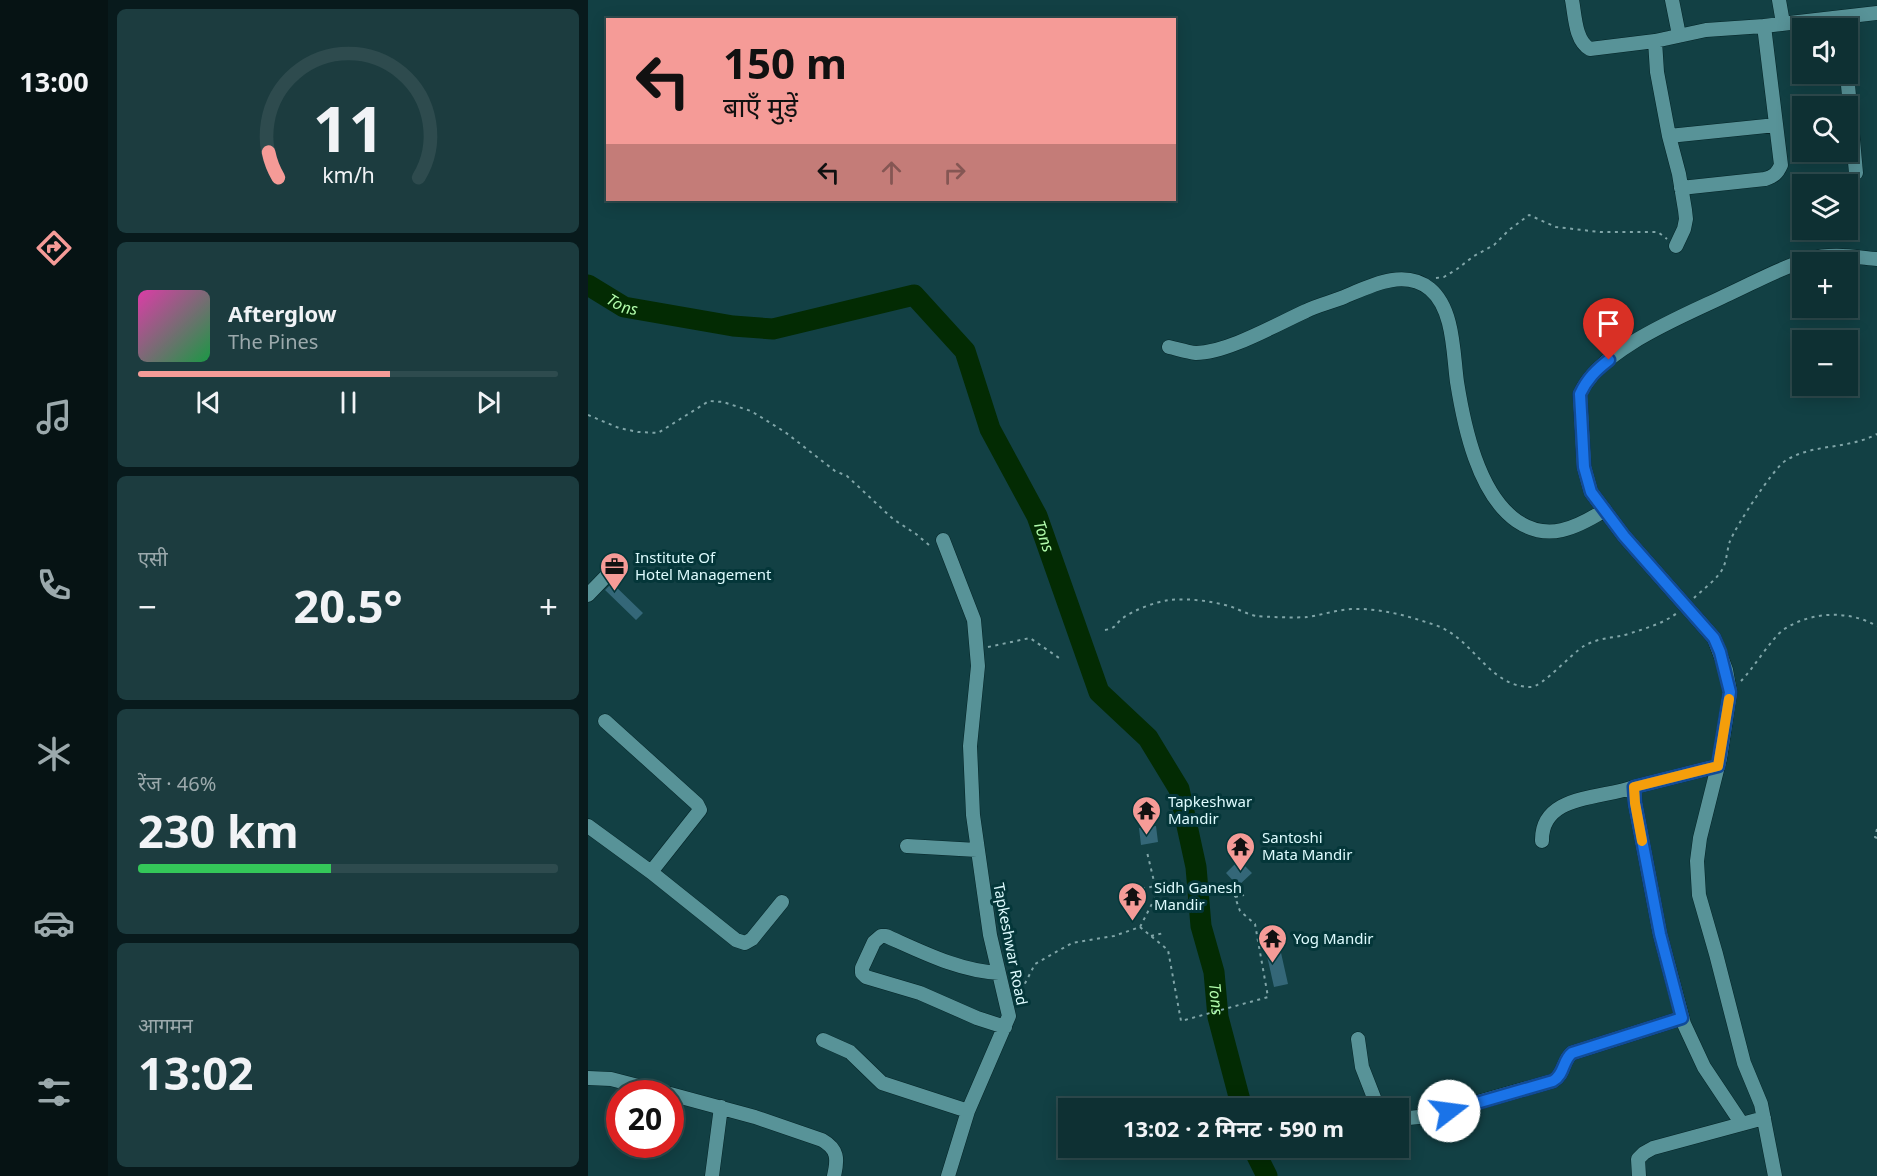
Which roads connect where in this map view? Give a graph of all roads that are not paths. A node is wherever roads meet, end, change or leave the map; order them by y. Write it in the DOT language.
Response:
graph roads {
  1 [pos="1572,0"];
  2 [pos="1672,0"];
  3 [pos="1779,0"];
  4 [pos="1877,13"];
  5 [pos="1854,16"];
  6 [pos="1784,23"];
  7 [pos="1764,26"];
  8 [pos="1679,35"];
  9 [pos="1655,41"];
  10 [pos="1848,84"];
  11 [pos="1776,124"];
  12 [pos="1669,136"];
  13 [pos="1856,173"];
  14 [pos="1681,188"];
  15 [pos="1676,246"];
  16 [pos="1877,259"];
  17 [pos="1169,347"];
  18 [pos="1605,510"];
  19 [pos="943,540"];
  20 [pos="615,567"];
  21 [pos="588,595"];
  22 [pos="605,721"];
  23 [pos="1718,766"];
  24 [pos="1634,787"];
  25 [pos="588,826"];
  26 [pos="1542,841"];
  27 [pos="907,846"];
  28 [pos="977,850"];
  29 [pos="651,872"];
  30 [pos="782,902"];
  31 [pos="999,973"];
  32 [pos="1682,1018"];
  33 [pos="1007,1021"];
  34 [pos="1358,1039"];
  35 [pos="823,1040"];
  36 [pos="588,1078"];
  37 [pos="618,1080"];
  38 [pos="684,1098"];
  39 [pos="1374,1098"];
  40 [pos="721,1107"];
  41 [pos="968,1111"];
  42 [pos="1409,1118"];
  43 [pos="1764,1118"];
  44 [pos="1742,1124"];
  45 [pos="712,1176"];
  46 [pos="834,1176"];
  47 [pos="948,1176"];
  48 [pos="1639,1176"];
  49 [pos="1774,1176"];
  1 -- 9 [label="street"];
  2 -- 8 [label="street"];
  3 -- 6 [label="street"];
  4 -- 5 [label="street"];
  5 -- 6 [label="street"];
  6 -- 7 [label="street"];
  7 -- 8 [label="street"];
  7 -- 11 [label="street"];
  8 -- 9 [label="street"];
  9 -- 12 [label="street"];
  10 -- 13 [label="street"];
  11 -- 12 [label="street"];
  11 -- 14 [label="street"];
  12 -- 14 [label="street"];
  14 -- 15 [label="street"];
  16 -- 18 [label="street"];
  17 -- 18 [label="street"];
  18 -- 23 [label="street"];
  19 -- 28 [label="street, Tapkeshwar Road"];
  20 -- 21 [label="street"];
  22 -- 29 [label="street"];
  23 -- 24 [label="street"];
  23 -- 43 [label="street"];
  24 -- 26 [label="street"];
  24 -- 32 [label="street"];
  25 -- 29 [label="street"];
  27 -- 28 [label="street"];
  28 -- 31 [label="street, Tapkeshwar Road"];
  29 -- 30 [label="street"];
  31 -- 33 [label="street, Tapkeshwar Road"];
  31 -- 33 [label="street"];
  32 -- 42 [label="street"];
  32 -- 44 [label="street"];
  33 -- 41 [label="street, Tapkeshwar Road"];
  34 -- 39 [label="street"];
  35 -- 41 [label="street"];
  36 -- 37 [label="street"];
  38 -- 40 [label="street"];
  40 -- 45 [label="street"];
  40 -- 46 [label="street"];
  41 -- 47 [label="street, Tapkeshwar Road"];
  43 -- 44 [label="street"];
  43 -- 49 [label="street"];
  44 -- 48 [label="street"];
}
